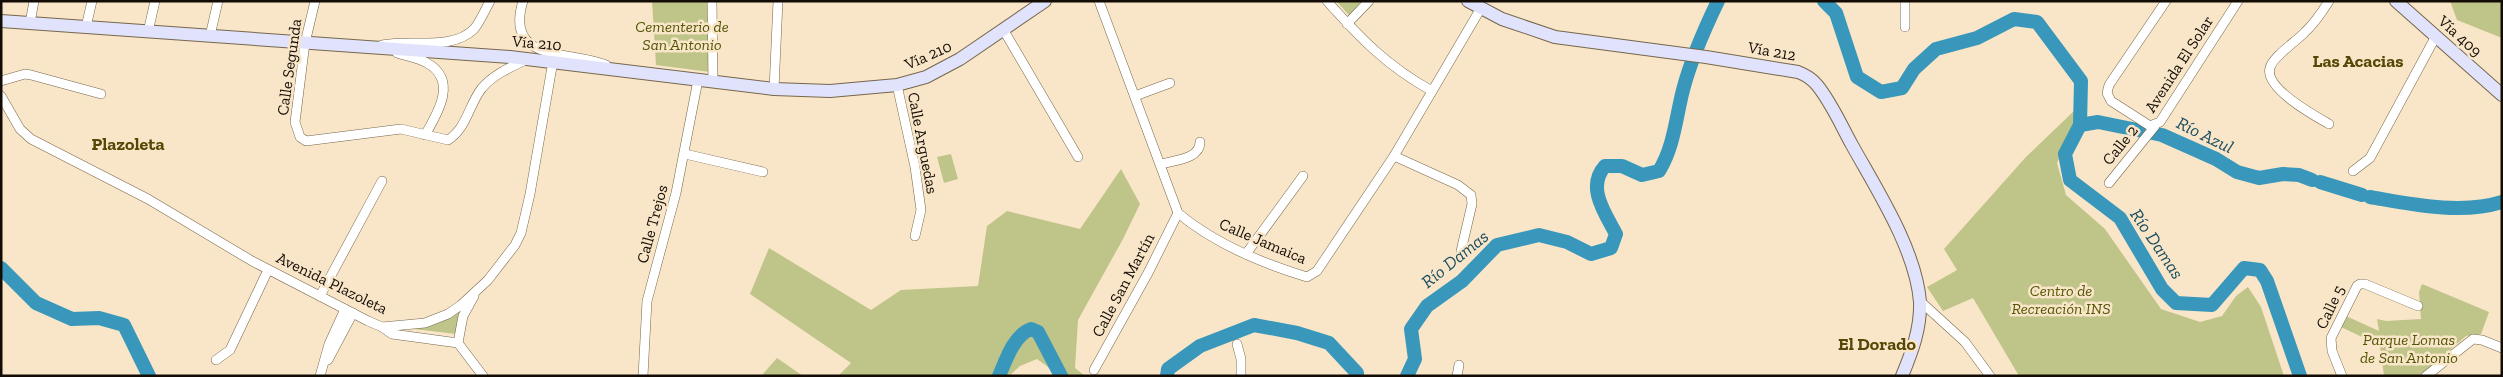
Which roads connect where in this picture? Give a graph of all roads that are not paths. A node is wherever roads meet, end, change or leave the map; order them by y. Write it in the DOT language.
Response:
graph roads {
  1 [pos="34,1"];
  2 [pos="92,1"];
  3 [pos="154,1"];
  4 [pos="218,1"];
  5 [pos="315,1"];
  6 [pos="490,1"];
  7 [pos="523,1"];
  8 [pos="712,1"];
  9 [pos="778,1"];
  10 [pos="1044,1"];
  11 [pos="1099,1"];
  12 [pos="1327,1"];
  13 [pos="1369,1"];
  14 [pos="1468,1"];
  15 [pos="1905,1"];
  16 [pos="2166,1"];
  17 [pos="2238,1"];
  18 [pos="2329,1"];
  19 [pos="2396,1"];
  20 [pos="1481,8"];
  21 [pos="1,21"];
  22 [pos="30,23"];
  23 [pos="1347,24"];
  24 [pos="1905,26"];
  25 [pos="86,27"];
  26 [pos="1003,29"];
  27 [pos="148,32"];
  28 [pos="210,36"];
  29 [pos="2436,36"];
  30 [pos="305,43"];
  31 [pos="370,48"];
  32 [pos="384,48"];
  33 [pos="528,59"];
  34 [pos="553,61"];
  35 [pos="613,68"];
  36 [pos="698,80"];
  37 [pos="1,81"];
  38 [pos="713,82"];
  39 [pos="1170,83"];
  40 [pos="897,85"];
  41 [pos="774,89"];
  42 [pos="1432,91"];
  43 [pos="101,94"];
  44 [pos="2502,95"];
  45 [pos="1135,96"];
  46 [pos="2,98"];
  47 [pos="2329,124"];
  48 [pos="2151,131"];
  49 [pos="425,135"];
  50 [pos="1200,142"];
  51 [pos="685,154"];
  52 [pos="1394,156"];
  53 [pos="1078,157"];
  54 [pos="1161,164"];
  55 [pos="2353,171"];
  56 [pos="763,172"];
  57 [pos="1303,176"];
  58 [pos="382,181"];
  59 [pos="2109,183"];
  60 [pos="1178,214"];
  61 [pos="915,236"];
  62 [pos="1461,251"];
  63 [pos="1246,254"];
  64 [pos="268,270"];
  65 [pos="477,291"];
  66 [pos="320,296"];
  67 [pos="1920,301"];
  68 [pos="2418,306"];
  69 [pos="349,311"];
  70 [pos="382,327"];
  71 [pos="458,343"];
  72 [pos="1237,344"];
  73 [pos="2502,348"];
  74 [pos="216,360"];
  75 [pos="1459,365"];
  76 [pos="1094,370"];
  77 [pos="320,376"];
  78 [pos="483,376"];
  79 [pos="643,376"];
  80 [pos="1240,376"];
  81 [pos="1457,376"];
  82 [pos="1902,376"];
  83 [pos="1990,376"];
  84 [pos="2342,376"];
  85 [pos="2426,376"];
  1 -- 22 [label="street"];
  2 -- 25 [label="street"];
  3 -- 27 [label="street"];
  4 -- 28 [label="street"];
  5 -- 30 [label="street, Calle Segunda"];
  6 -- 31 [label="street"];
  7 -- 35 [label="street"];
  8 -- 38 [label="street"];
  9 -- 41 [label="street"];
  10 -- 26 [label="main road, Vía 210"];
  11 -- 45 [label="street"];
  12 -- 23 [label="street"];
  13 -- 23 [label="street"];
  14 -- 20 [label="main road, Vía 212"];
  15 -- 24 [label="street"];
  16 -- 48 [label="street, Avenida El Solar"];
  17 -- 48 [label="street, Avenida El Solar"];
  18 -- 47 [label="street"];
  19 -- 29 [label="main road, Vía 409"];
  20 -- 42 [label="street, Calle Jamaica"];
  20 -- 67 [label="main road, Vía 212"];
  21 -- 22 [label="main road, Vía 210"];
  22 -- 25 [label="main road, Vía 210"];
  23 -- 42 [label="street"];
  25 -- 27 [label="main road, Vía 210"];
  26 -- 40 [label="main road, Vía 210"];
  26 -- 53 [label="street"];
  27 -- 28 [label="main road, Vía 210"];
  28 -- 30 [label="main road, Vía 210"];
  29 -- 44 [label="main road, Vía 409"];
  29 -- 55 [label="street"];
  30 -- 31 [label="main road, Vía 210"];
  30 -- 49 [label="street, Calle Segunda"];
  31 -- 32 [label="main road, Vía 210"];
  32 -- 33 [label="main road, Vía 210"];
  32 -- 49 [label="street"];
  33 -- 34 [label="main road, Vía 210"];
  33 -- 49 [label="street, Calle Segunda"];
  34 -- 35 [label="main road, Vía 210"];
  34 -- 65 [label="street, Avenida Plazoleta"];
  35 -- 36 [label="main road, Vía 210"];
  36 -- 38 [label="main road, Vía 210"];
  36 -- 51 [label="street, Calle Trejos"];
  37 -- 43 [label="street"];
  38 -- 41 [label="main road, Vía 210"];
  39 -- 45 [label="street"];
  40 -- 41 [label="main road, Vía 210"];
  40 -- 61 [label="street, Calle Arguedas"];
  42 -- 52 [label="street, Calle Jamaica"];
  45 -- 54 [label="street"];
  46 -- 64 [label="street, Avenida Plazoleta"];
  48 -- 59 [label="street, Calle 2"];
  50 -- 54 [label="street"];
  51 -- 56 [label="street"];
  51 -- 79 [label="street, Calle Trejos"];
  52 -- 62 [label="street"];
  52 -- 63 [label="street, Calle Jamaica"];
  54 -- 60 [label="street"];
  57 -- 63 [label="street"];
  58 -- 66 [label="street"];
  60 -- 63 [label="street, Calle Jamaica"];
  60 -- 76 [label="street, Calle San Martín"];
  64 -- 66 [label="street, Avenida Plazoleta"];
  64 -- 74 [label="street"];
  65 -- 70 [label="street, Avenida Plazoleta"];
  65 -- 71 [label="street"];
  66 -- 69 [label="street, Avenida Plazoleta"];
  67 -- 82 [label="main road, Vía 212"];
  67 -- 83 [label="street"];
  68 -- 84 [label="street, Calle 5"];
  69 -- 70 [label="street, Avenida Plazoleta"];
  69 -- 77 [label="street"];
  70 -- 71 [label="street"];
  71 -- 78 [label="street"];
  72 -- 80 [label="street"];
  73 -- 85 [label="street"];
  75 -- 81 [label="street"];
}
